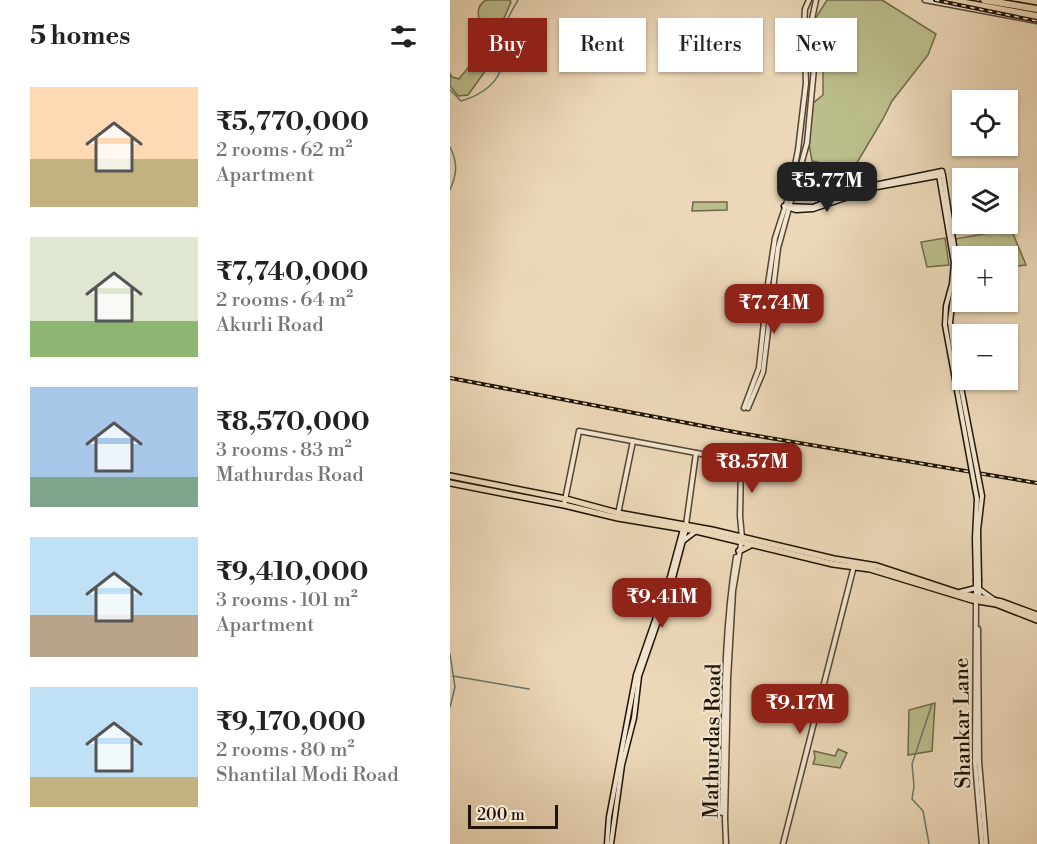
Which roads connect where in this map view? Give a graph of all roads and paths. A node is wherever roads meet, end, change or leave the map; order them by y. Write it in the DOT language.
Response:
graph roads {
  1 [pos="808,0"];
  2 [pos="816,0"];
  3 [pos="925,0"];
  4 [pos="949,0"];
  5 [pos="984,0"];
  6 [pos="998,1"];
  7 [pos="1037,9"];
  8 [pos="1037,19"];
  9 [pos="788,207"];
  10 [pos="746,408"];
  11 [pos="633,441"];
  12 [pos="696,453"];
  13 [pos="450,476"];
  14 [pos="450,483"];
  15 [pos="565,502"];
  16 [pos="618,515"];
  17 [pos="685,527"];
  18 [pos="675,528"];
  19 [pos="696,531"];
  20 [pos="740,539"];
  21 [pos="682,540"];
  22 [pos="751,545"];
  23 [pos="739,551"];
  24 [pos="854,565"];
  25 [pos="978,588"];
  26 [pos="959,592"];
  27 [pos="977,599"];
  28 [pos="994,600"];
  29 [pos="1037,615"];
  30 [pos="1037,620"];
  31 [pos="609,844"];
  32 [pos="725,844"];
  33 [pos="783,844"];
  34 [pos="984,844"];
  1 -- 9 [label="street"];
  2 -- 9 [label="street"];
  3 -- 8 [label="street"];
  4 -- 8 [label="highway"];
  5 -- 6 [label="highway"];
  6 -- 7 [label="highway"];
  9 -- 10 [label="street"];
  9 -- 25 [label="street, Shankar Lane, bridge"];
  11 -- 12 [label="street"];
  11 -- 15 [label="street"];
  11 -- 16 [label="street"];
  12 -- 17 [label="street"];
  12 -- 20 [label="street, Mathurdas Road"];
  13 -- 15 [label="main road"];
  14 -- 15 [label="main road"];
  15 -- 16 [label="main road"];
  16 -- 17 [label="main road"];
  16 -- 18 [label="main road"];
  17 -- 18 [label="main road"];
  17 -- 19 [label="main road"];
  17 -- 20 [label="main road"];
  17 -- 21 [label="street"];
  18 -- 21 [label="street"];
  19 -- 20 [label="main road"];
  19 -- 21 [label="street"];
  20 -- 22 [label="main road"];
  20 -- 23 [label="street, Mathurdas Road"];
  20 -- 24 [label="main road"];
  20 -- 32 [label="street"];
  21 -- 31 [label="street"];
  22 -- 23 [label="main road"];
  22 -- 24 [label="main road"];
  23 -- 32 [label="street, Mathurdas Road"];
  24 -- 26 [label="main road"];
  24 -- 27 [label="main road"];
  24 -- 33 [label="street"];
  25 -- 26 [label="street"];
  25 -- 27 [label="street, Shankar Lane"];
  25 -- 28 [label="street"];
  26 -- 27 [label="main road"];
  27 -- 28 [label="main road"];
  27 -- 30 [label="main road"];
  27 -- 34 [label="street, Shankar Lane"];
  28 -- 29 [label="main road"];
}
